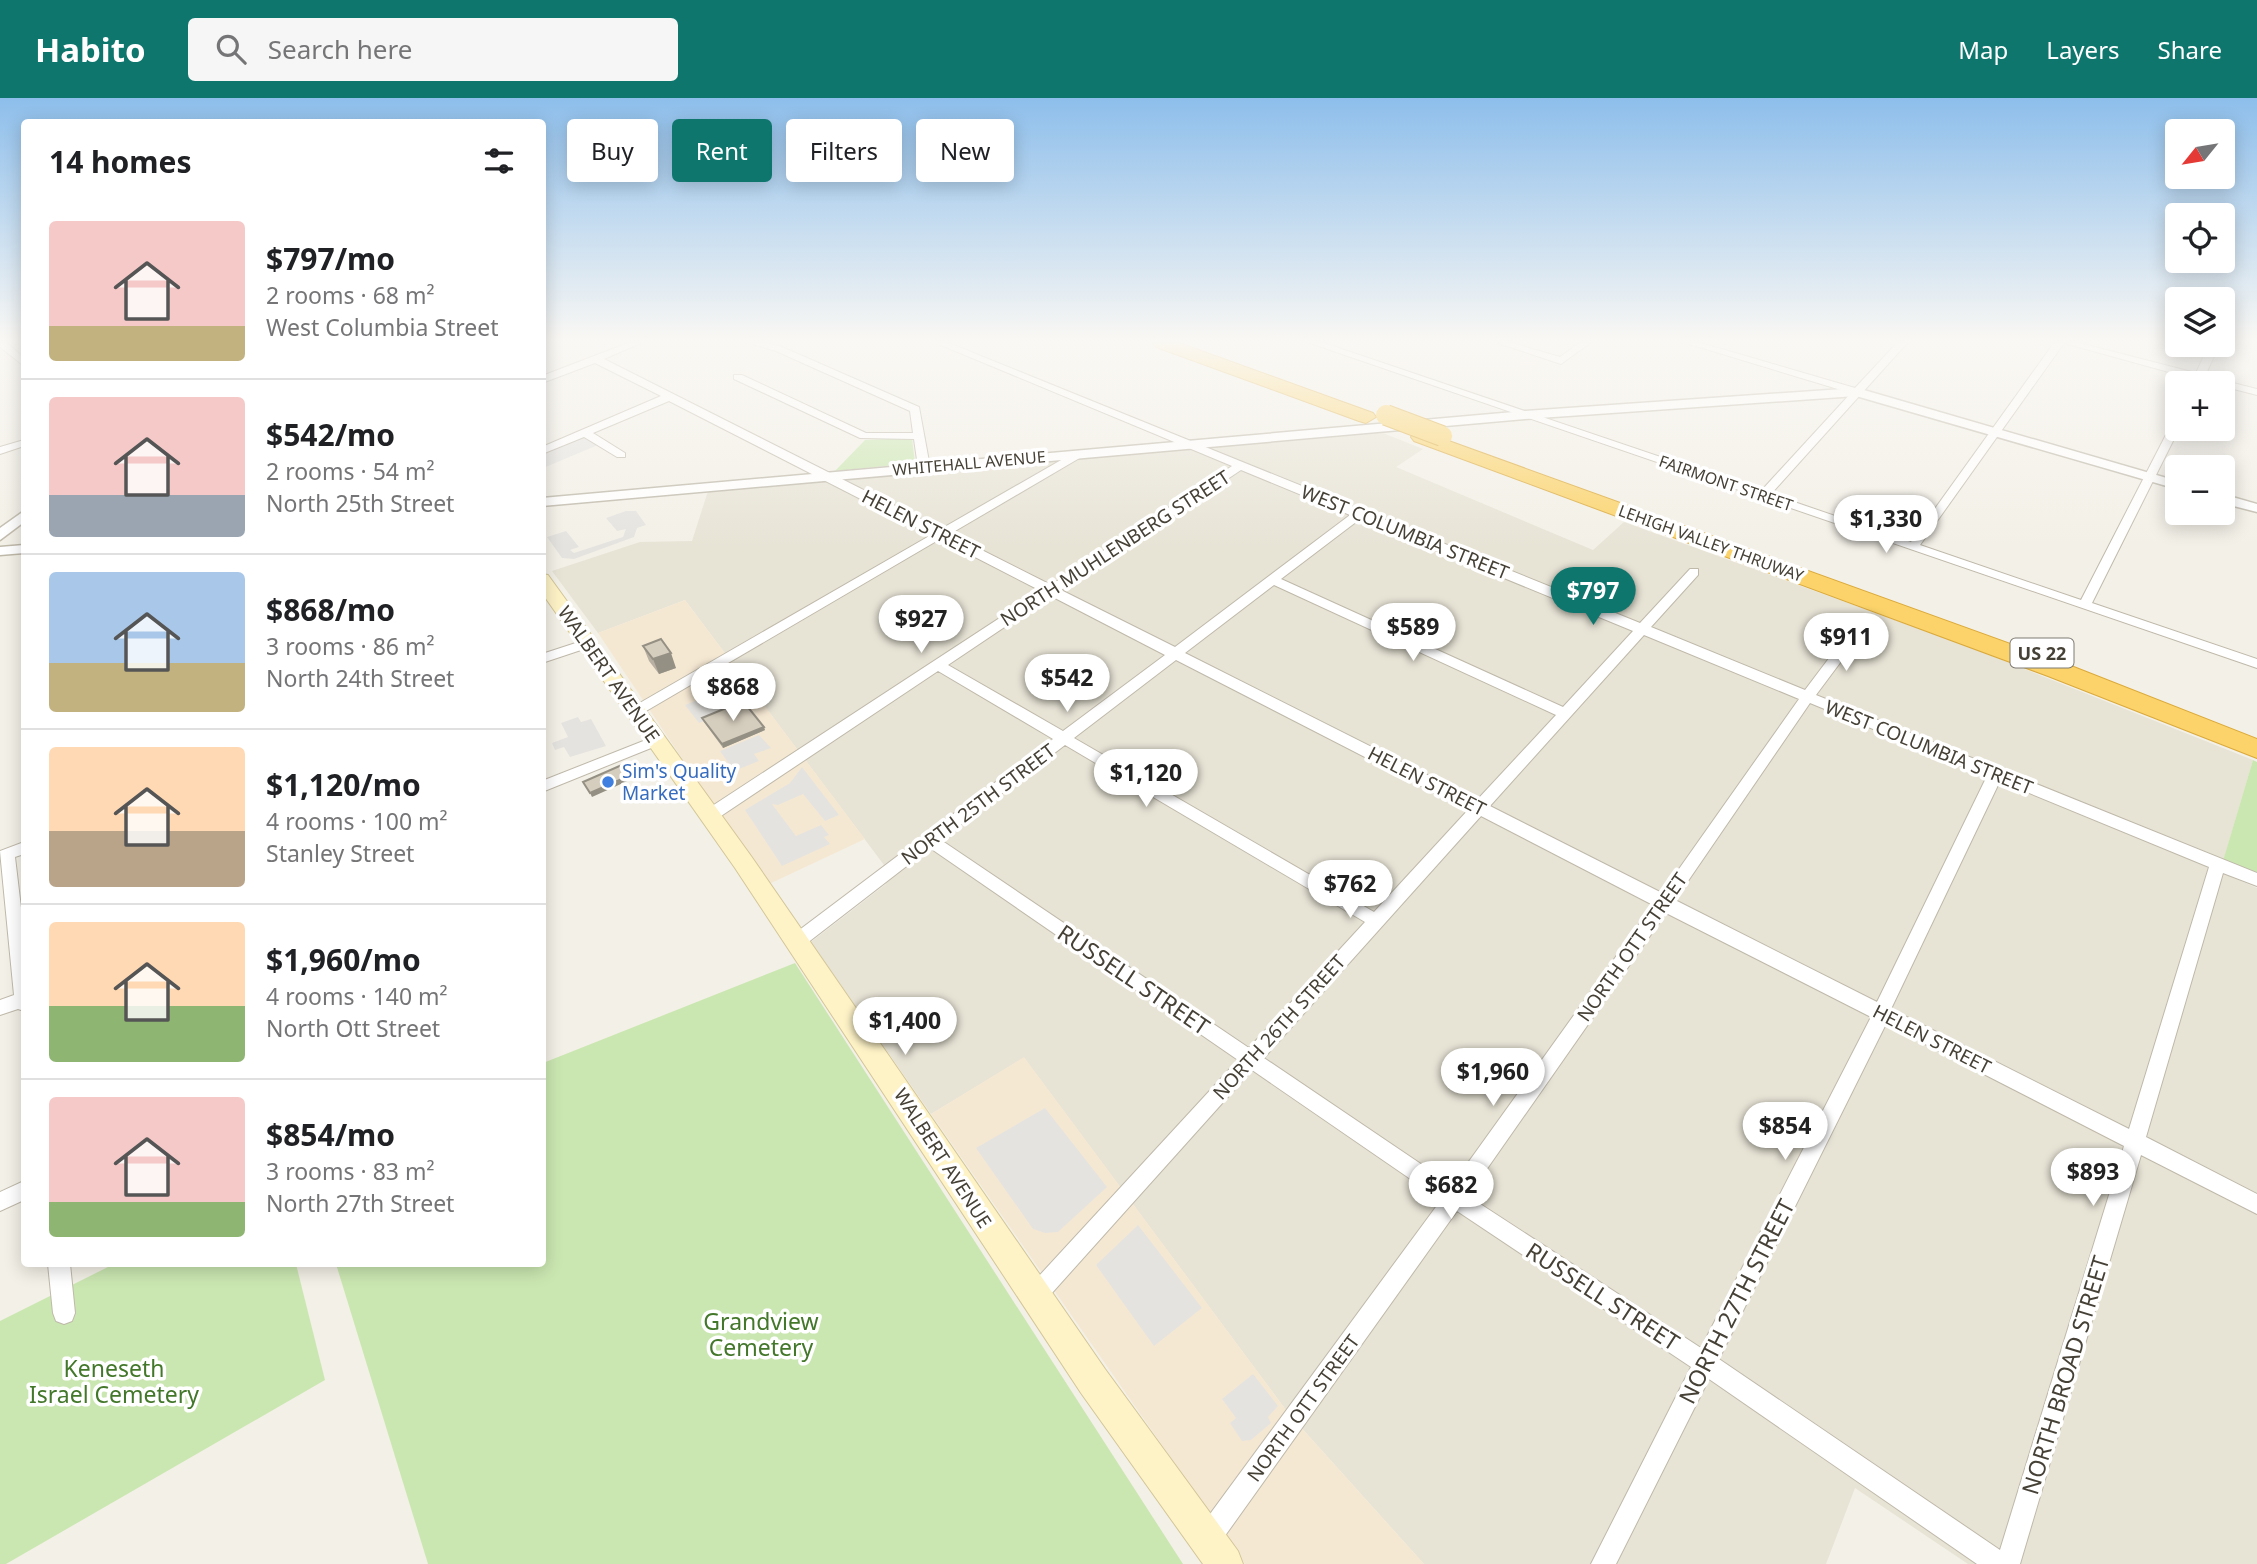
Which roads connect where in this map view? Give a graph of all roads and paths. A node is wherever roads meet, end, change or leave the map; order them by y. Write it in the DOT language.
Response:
graph roads {
  1 [pos="635,411"];
  2 [pos="698,411"];
  3 [pos="811,411"];
  4 [pos="915,411"];
  5 [pos="1110,411"];
  6 [pos="1351,411"];
  7 [pos="1377,411"];
  8 [pos="1515,411"];
  9 [pos="1577,411"];
  10 [pos="1839,411"];
  11 [pos="1924,411"];
  12 [pos="2010,411"];
  13 [pos="1525,415"];
  14 [pos="1995,432"];
  15 [pos="585,433"];
  16 [pos="919,436"];
  17 [pos="1431,437"];
  18 [pos="2168,441"];
  19 [pos="21,444"];
  20 [pos="1191,444"];
  21 [pos="546,449"];
  22 [pos="0,451"];
  23 [pos="1079,454"];
  24 [pos="621,455"];
  25 [pos="1241,465"];
  26 [pos="924,467"];
  27 [pos="826,476"];
  28 [pos="2151,477"];
  29 [pos="2165,481"];
  30 [pos="1763,496"];
  31 [pos="546,502"];
  32 [pos="2235,502"];
  33 [pos="2257,508"];
  34 [pos="1360,513"];
  35 [pos="21,518"];
  36 [pos="942,534"];
  37 [pos="0,536"];
  38 [pos="1913,547"];
  39 [pos="21,549"];
  40 [pos="0,551"];
  41 [pos="1694,572"];
  42 [pos="1275,581"];
  43 [pos="546,585"];
  44 [pos="1052,590"];
  45 [pos="2085,605"];
  46 [pos="1642,628"];
  47 [pos="1859,628"];
  48 [pos="588,643"];
  49 [pos="1176,652"];
  50 [pos="546,658"];
  51 [pos="2257,664"];
  52 [pos="938,665"];
  53 [pos="1805,697"];
  54 [pos="636,711"];
  55 [pos="1566,713"];
  56 [pos="2257,736"];
  57 [pos="1062,740"];
  58 [pos="656,741"];
  59 [pos="2257,750"];
  60 [pos="1996,773"];
  61 [pos="546,785"];
  62 [pos="1480,808"];
  63 [pos="709,816"];
  64 [pos="930,840"];
  65 [pos="21,849"];
  66 [pos="3,856"];
  67 [pos="2218,864"];
  68 [pos="2257,880"];
  69 [pos="1664,902"];
  70 [pos="1375,920"];
  71 [pos="796,942"];
  72 [pos="21,979"];
  73 [pos="21,1001"];
  74 [pos="0,1009"];
  75 [pos="1880,1013"];
  76 [pos="1251,1059"];
  77 [pos="2135,1142"];
  78 [pos="21,1192"];
  79 [pos="1454,1198"];
  80 [pos="0,1202"];
  81 [pos="2257,1204"];
  82 [pos="59,1267"];
  83 [pos="1035,1296"];
  84 [pos="64,1313"];
  85 [pos="1705,1363"];
  86 [pos="1208,1538"];
  87 [pos="1225,1564"];
  88 [pos="1603,1564"];
  89 [pos="1999,1564"];
  90 [pos="2008,1564"];
  1 -- 15 [label="street"];
  2 -- 27 [label="street, HELEN STREET"];
  3 -- 16 [label="street"];
  4 -- 16 [label="street"];
  5 -- 20 [label="street, WEST COLUMBIA STREET"];
  6 -- 17 [label="highway, LEHIGH VALLEY THRUWAY / US 22"];
  7 -- 17 [label="highway, LEHIGH VALLEY THRUWAY / US 22, bridge"];
  8 -- 13 [label="street, FAIRMONT STREET"];
  9 -- 13 [label="street, WHITEHALL AVENUE"];
  10 -- 30 [label="street"];
  11 -- 14 [label="street"];
  12 -- 14 [label="street"];
  13 -- 20 [label="street, WHITEHALL AVENUE"];
  13 -- 30 [label="street, FAIRMONT STREET"];
  14 -- 28 [label="street"];
  14 -- 38 [label="street"];
  15 -- 21 [label="street"];
  15 -- 24 [label="street"];
  16 -- 26 [label="street"];
  17 -- 56 [label="highway, LEHIGH VALLEY THRUWAY / US 22"];
  17 -- 59 [label="highway, LEHIGH VALLEY THRUWAY / US 22"];
  18 -- 28 [label="street"];
  19 -- 22 [label="street"];
  20 -- 23 [label="street, WHITEHALL AVENUE"];
  20 -- 25 [label="street, WEST COLUMBIA STREET"];
  23 -- 26 [label="street, WHITEHALL AVENUE"];
  23 -- 36 [label="street"];
  25 -- 34 [label="street, WEST COLUMBIA STREET"];
  25 -- 44 [label="street, NORTH MUHLENBERG STREET"];
  26 -- 27 [label="street, WHITEHALL AVENUE"];
  27 -- 31 [label="street, WHITEHALL AVENUE"];
  27 -- 36 [label="street, HELEN STREET"];
  28 -- 29 [label="street"];
  28 -- 45 [label="street"];
  30 -- 38 [label="street, FAIRMONT STREET"];
  32 -- 33 [label="street"];
  34 -- 42 [label="street, NORTH 25TH STREET"];
  34 -- 46 [label="street, WEST COLUMBIA STREET"];
  35 -- 37 [label="street"];
  36 -- 44 [label="street, HELEN STREET"];
  36 -- 54 [label="street"];
  38 -- 45 [label="street, FAIRMONT STREET"];
  39 -- 40 [label="street"];
  41 -- 46 [label="street, NORTH 26TH STREET"];
  42 -- 49 [label="street, NORTH 25TH STREET"];
  42 -- 55 [label="street"];
  43 -- 48 [label="main road, WALBERT AVENUE"];
  44 -- 49 [label="street, HELEN STREET"];
  44 -- 52 [label="street, NORTH MUHLENBERG STREET"];
  45 -- 51 [label="street, FAIRMONT STREET"];
  46 -- 53 [label="street, WEST COLUMBIA STREET"];
  46 -- 55 [label="street, NORTH 26TH STREET"];
  47 -- 53 [label="street, NORTH OTT STREET"];
  48 -- 50 [label="street"];
  48 -- 54 [label="main road, WALBERT AVENUE"];
  49 -- 57 [label="street, NORTH 25TH STREET"];
  49 -- 62 [label="street, HELEN STREET"];
  52 -- 57 [label="street"];
  52 -- 63 [label="street, NORTH MUHLENBERG STREET"];
  53 -- 60 [label="street, WEST COLUMBIA STREET"];
  53 -- 69 [label="street, NORTH OTT STREET"];
  54 -- 58 [label="main road, WALBERT AVENUE"];
  55 -- 62 [label="street, NORTH 26TH STREET"];
  57 -- 64 [label="street, NORTH 25TH STREET"];
  57 -- 70 [label="street"];
  58 -- 61 [label="street"];
  58 -- 63 [label="main road, WALBERT AVENUE"];
  60 -- 67 [label="street, WEST COLUMBIA STREET"];
  60 -- 75 [label="street, NORTH 27TH STREET"];
  62 -- 69 [label="street, HELEN STREET"];
  62 -- 70 [label="street, NORTH 26TH STREET"];
  63 -- 71 [label="main road, WALBERT AVENUE"];
  64 -- 71 [label="street, NORTH 25TH STREET"];
  64 -- 76 [label="street, RUSSELL STREET"];
  65 -- 66 [label="street"];
  66 -- 72 [label="street"];
  67 -- 68 [label="street, WEST COLUMBIA STREET"];
  67 -- 77 [label="street, NORTH BROAD STREET"];
  69 -- 75 [label="street, HELEN STREET"];
  69 -- 79 [label="street, NORTH OTT STREET"];
  70 -- 76 [label="street, NORTH 26TH STREET"];
  71 -- 83 [label="main road, WALBERT AVENUE"];
  73 -- 74 [label="street"];
  75 -- 77 [label="street, HELEN STREET"];
  75 -- 85 [label="street, NORTH 27TH STREET"];
  76 -- 79 [label="street, RUSSELL STREET"];
  76 -- 83 [label="street, NORTH 26TH STREET"];
  77 -- 81 [label="street, HELEN STREET"];
  77 -- 90 [label="street, NORTH BROAD STREET"];
  78 -- 80 [label="street"];
  79 -- 85 [label="street, RUSSELL STREET"];
  79 -- 86 [label="street, NORTH OTT STREET"];
  82 -- 84 [label="street"];
  83 -- 86 [label="main road, WALBERT AVENUE"];
  85 -- 88 [label="street, NORTH 27TH STREET"];
  85 -- 89 [label="street, RUSSELL STREET"];
  86 -- 87 [label="main road, WALBERT AVENUE"];
}
